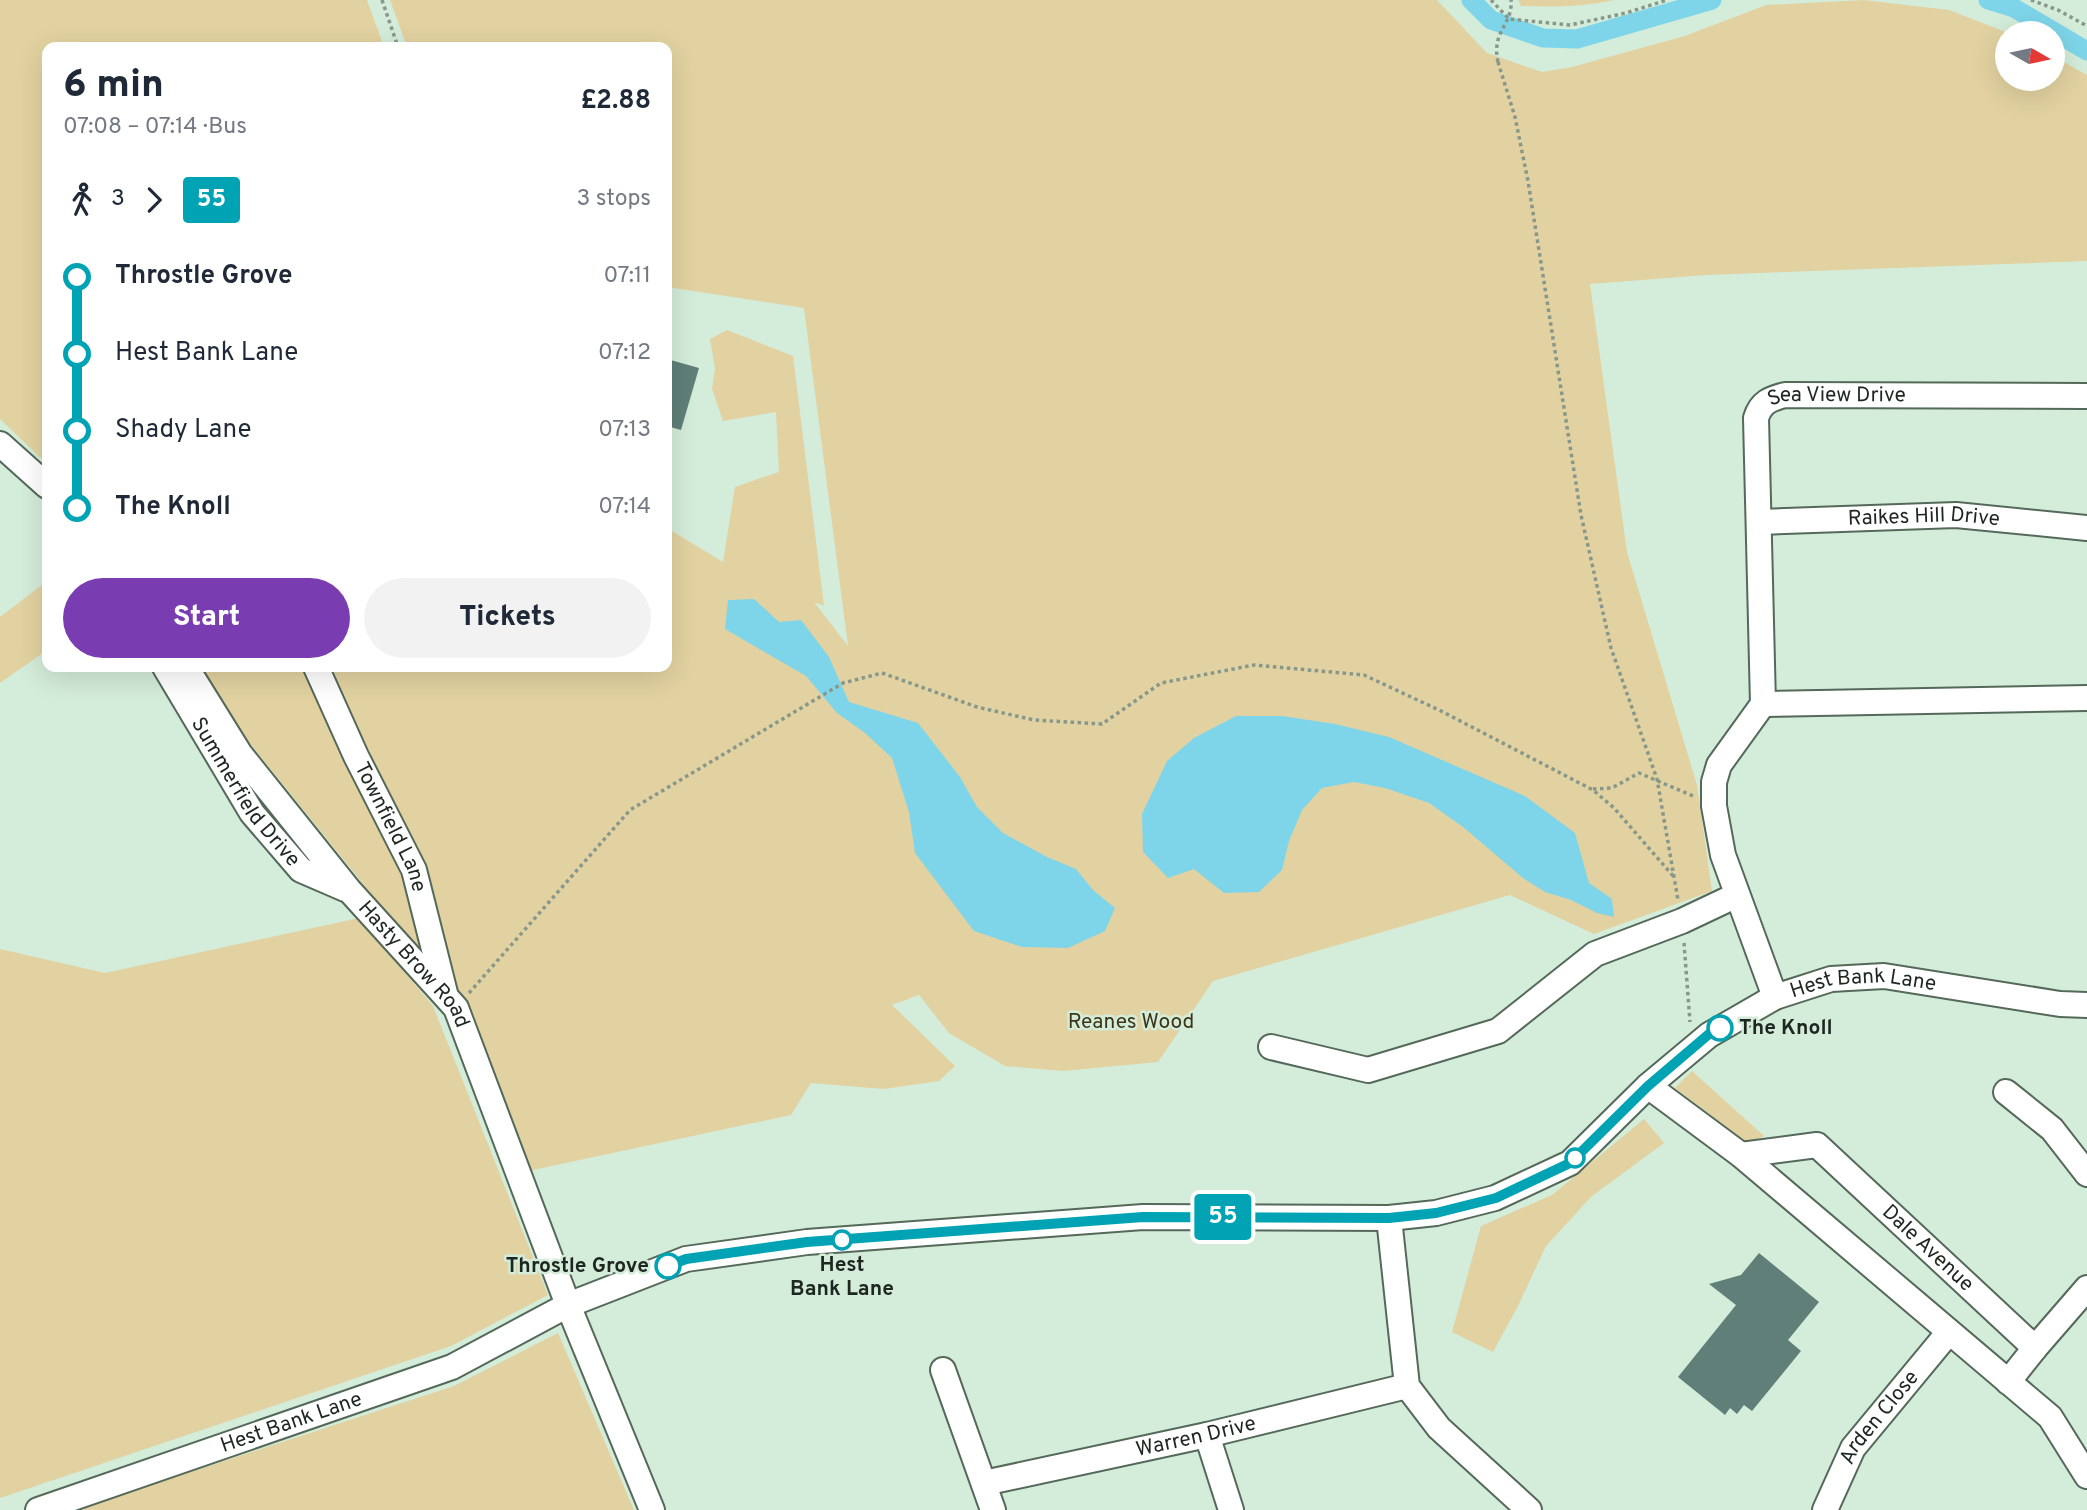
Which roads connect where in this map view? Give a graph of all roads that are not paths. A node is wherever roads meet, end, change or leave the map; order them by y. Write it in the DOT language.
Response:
graph roads {
  1 [pos="2087,396"];
  2 [pos="0,444"];
  3 [pos="42,482"];
  4 [pos="1760,522"];
  5 [pos="2087,528"];
  6 [pos="168,672"];
  7 [pos="189,672"];
  8 [pos="318,672"];
  9 [pos="2087,698"];
  10 [pos="1763,704"];
  11 [pos="349,890"];
  12 [pos="1737,895"];
  13 [pos="1775,997"];
  14 [pos="451,1001"];
  15 [pos="2087,1005"];
  16 [pos="1271,1047"];
  17 [pos="1648,1086"];
  18 [pos="2006,1092"];
  19 [pos="1741,1155"];
  20 [pos="2087,1174"];
  21 [pos="1389,1218"];
  22 [pos="2087,1288"];
  23 [pos="568,1306"];
  24 [pos="1949,1332"];
  25 [pos="2035,1348"];
  26 [pos="943,1370"];
  27 [pos="2008,1382"];
  28 [pos="1408,1386"];
  29 [pos="1208,1435"];
  30 [pos="2087,1476"];
  31 [pos="984,1483"];
  32 [pos="38,1510"];
  33 [pos="652,1510"];
  34 [pos="993,1510"];
  35 [pos="1231,1510"];
  36 [pos="1529,1510"];
  37 [pos="1825,1510"];
  1 -- 4 [label="street, Sea View Drive"];
  2 -- 3 [label="street"];
  4 -- 5 [label="street, Raikes Hill Drive"];
  4 -- 10 [label="street, Sea View Drive"];
  6 -- 11 [label="street, Summerfield Drive"];
  7 -- 11 [label="street, Hasty Brow Road"];
  8 -- 14 [label="street, Townfield Lane"];
  9 -- 10 [label="street"];
  10 -- 12 [label="street"];
  11 -- 14 [label="street, Hasty Brow Road"];
  12 -- 13 [label="street"];
  12 -- 16 [label="street"];
  13 -- 15 [label="street, Hest Bank Lane"];
  13 -- 17 [label="street, Hest Bank Lane"];
  14 -- 23 [label="street, Hasty Brow Road"];
  17 -- 19 [label="street"];
  17 -- 21 [label="street, Hest Bank Lane"];
  18 -- 20 [label="street"];
  19 -- 24 [label="street"];
  19 -- 25 [label="street, Dale Avenue"];
  21 -- 23 [label="street, Hest Bank Lane"];
  21 -- 28 [label="street"];
  22 -- 25 [label="street"];
  23 -- 32 [label="street, Hest Bank Lane"];
  23 -- 33 [label="street"];
  24 -- 27 [label="street"];
  24 -- 37 [label="street, Arden Close"];
  25 -- 27 [label="street"];
  26 -- 31 [label="street"];
  27 -- 30 [label="street"];
  28 -- 29 [label="street, Warren Drive"];
  28 -- 36 [label="street"];
  29 -- 31 [label="street, Warren Drive"];
  29 -- 35 [label="street"];
  31 -- 34 [label="street"];
}
